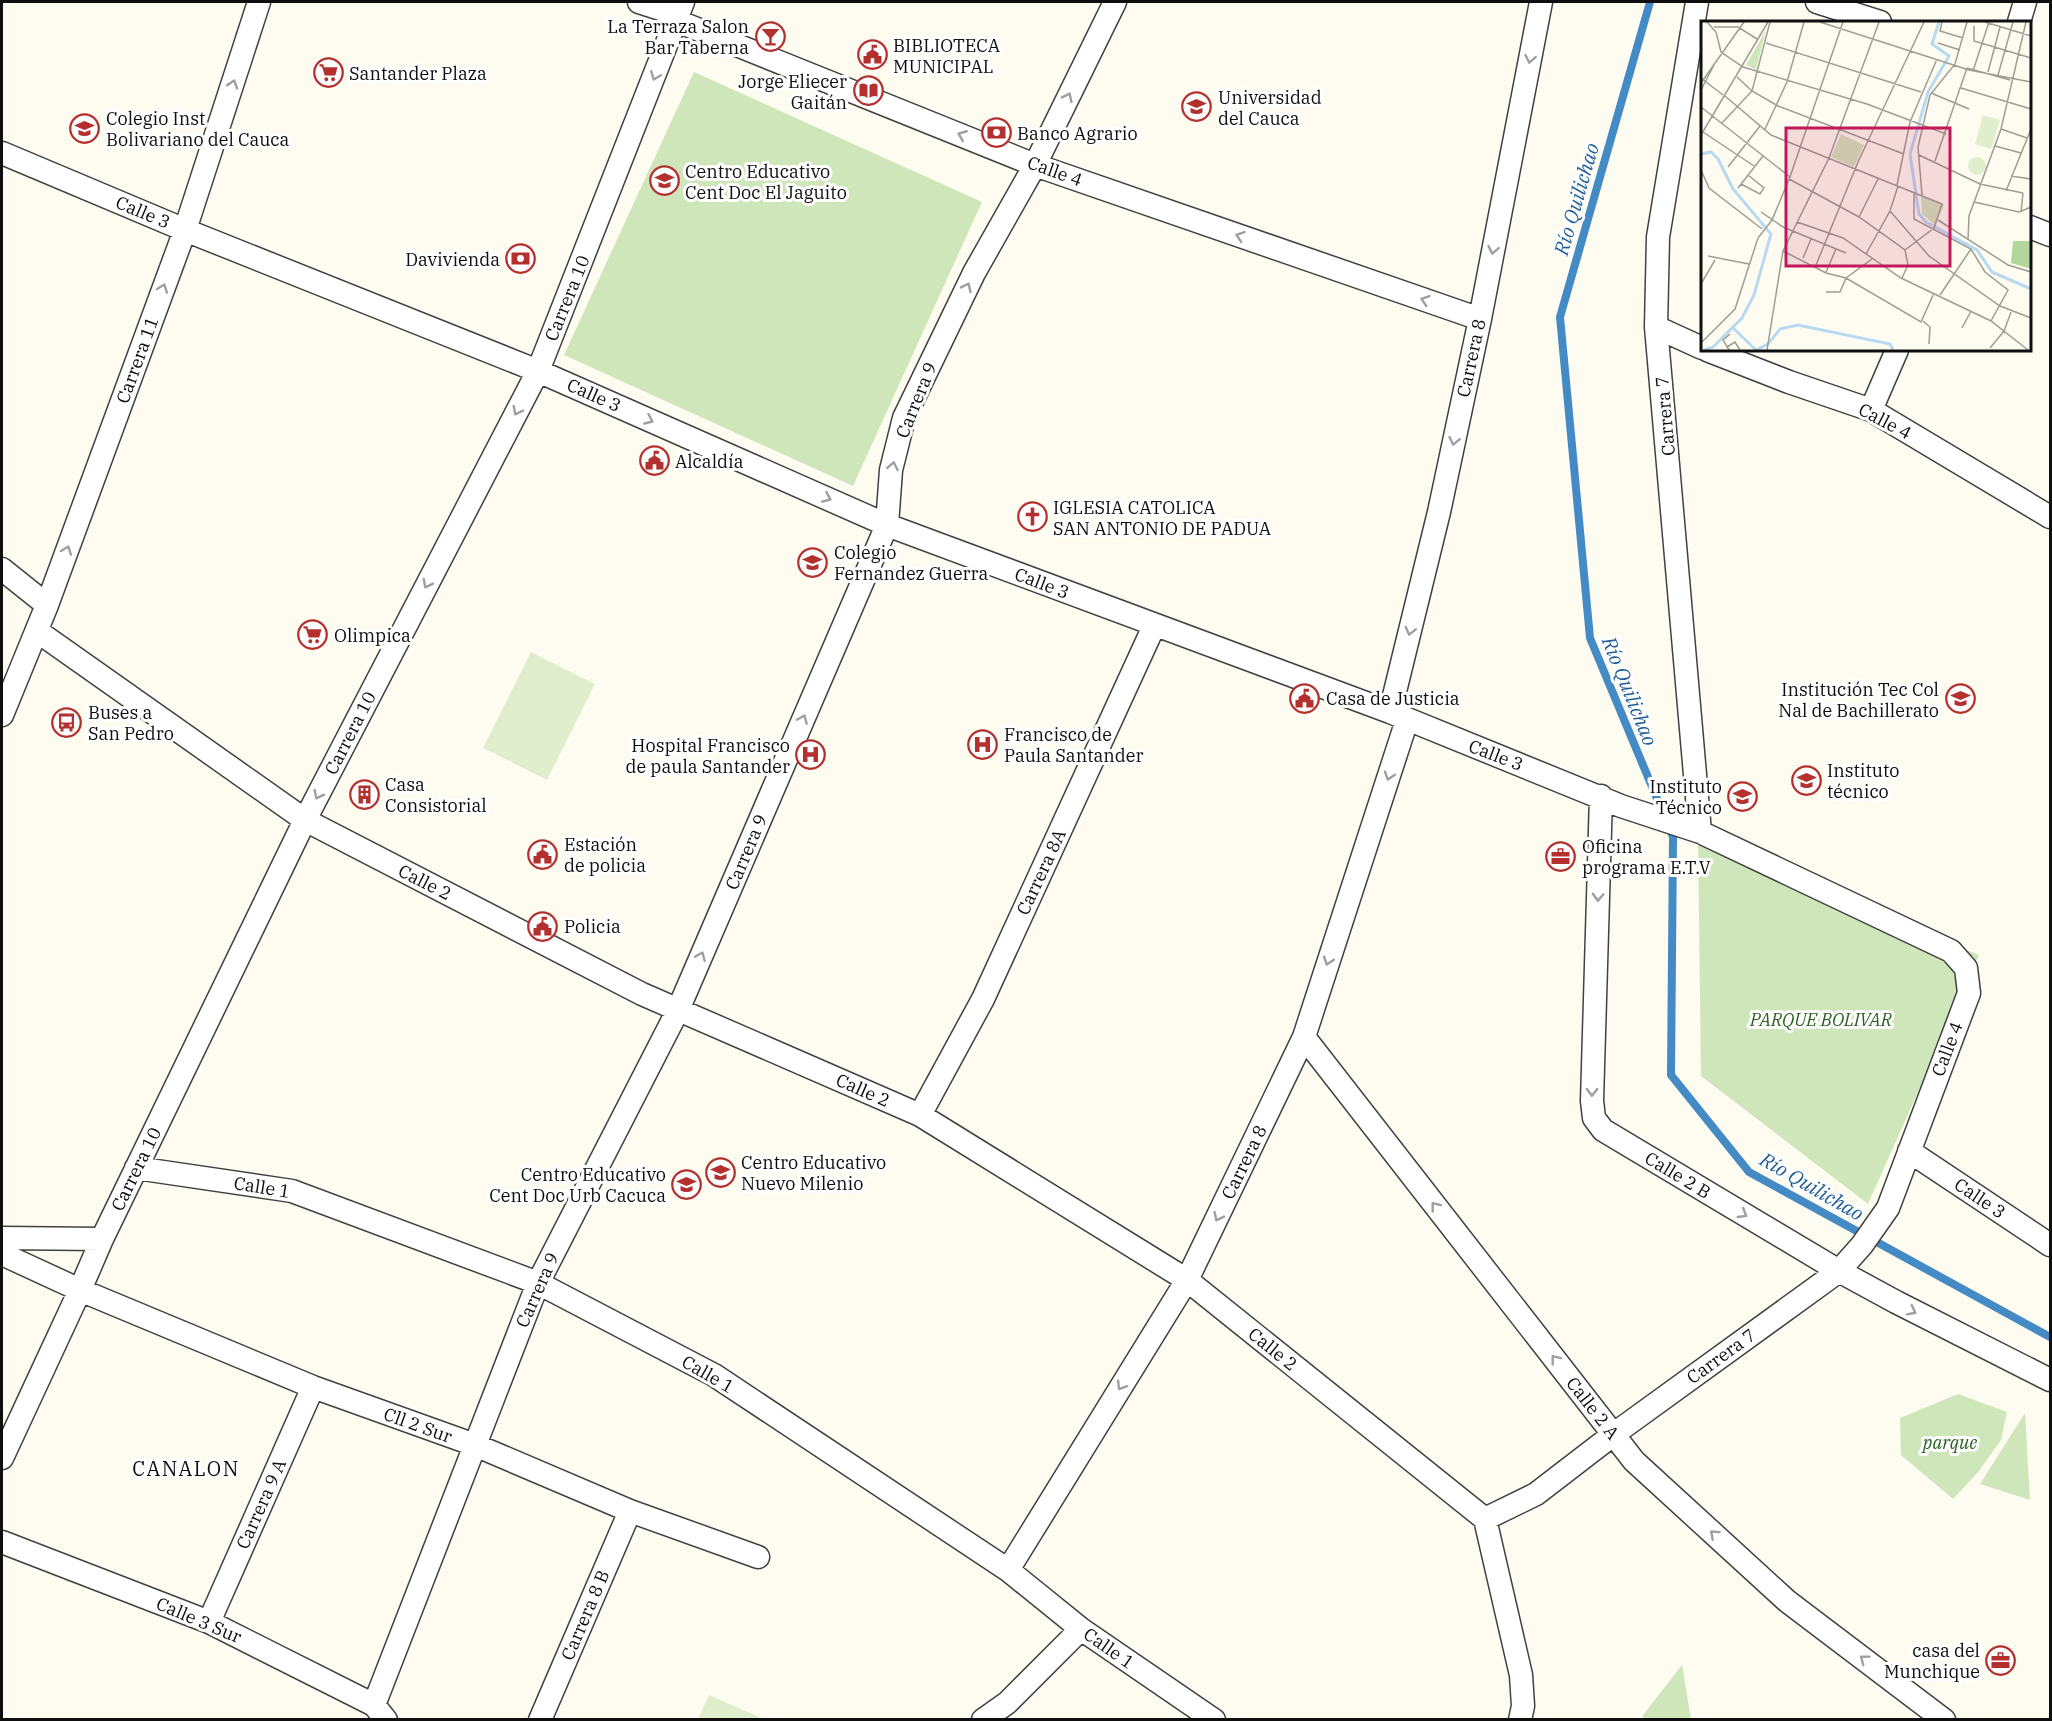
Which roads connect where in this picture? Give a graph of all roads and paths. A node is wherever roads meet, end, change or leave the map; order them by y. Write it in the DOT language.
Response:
graph roads {
  1 [pos="259,2"];
  2 [pos="639,2"];
  3 [pos="1114,2"];
  4 [pos="1541,2"];
  5 [pos="1697,2"];
  6 [pos="1817,2"];
  7 [pos="2025,2"];
  8 [pos="680,11"];
  9 [pos="1877,21"];
  10 [pos="2019,21"];
  11 [pos="2,153"];
  12 [pos="1035,165"];
  13 [pos="2031,227"];
  14 [pos="185,230"];
  15 [pos="2050,235"];
  16 [pos="1480,319"];
  17 [pos="1656,327"];
  18 [pos="1701,348"];
  19 [pos="1710,351"];
  20 [pos="1897,351"];
  21 [pos="538,370"];
  22 [pos="1871,410"];
  23 [pos="2050,517"];
  24 [pos="887,525"];
  25 [pos="2,569"];
  26 [pos="47,605"];
  27 [pos="1154,626"];
  28 [pos="37,631"];
  29 [pos="2,715"];
  30 [pos="1398,716"];
  31 [pos="1611,801"];
  32 [pos="305,820"];
  33 [pos="1692,830"];
  34 [pos="1951,951"];
  35 [pos="678,1010"];
  36 [pos="1304,1037"];
  37 [pos="920,1115"];
  38 [pos="1909,1150"];
  39 [pos="136,1168"];
  40 [pos="2,1238"];
  41 [pos="102,1239"];
  42 [pos="2050,1245"];
  43 [pos="2,1254"];
  44 [pos="1839,1271"];
  45 [pos="1187,1280"];
  46 [pos="538,1282"];
  47 [pos="80,1290"];
  48 [pos="2050,1380"];
  49 [pos="313,1387"];
  50 [pos="1614,1434"];
  51 [pos="475,1445"];
  52 [pos="2,1458"];
  53 [pos="630,1512"];
  54 [pos="1485,1519"];
  55 [pos="2,1542"];
  56 [pos="758,1557"];
  57 [pos="1008,1569"];
  58 [pos="209,1622"];
  59 [pos="1081,1629"];
  60 [pos="380,1712"];
  61 [pos="1521,1713"];
  62 [pos="540,1719"];
  63 [pos="983,1719"];
  64 [pos="1214,1719"];
  65 [pos="1944,1719"];
  14 -- 1 [label="street, Carrera 11, one-way"];
  2 -- 8 [label="street, Calle 4"];
  12 -- 3 [label="street, Carrera 9, one-way"];
  4 -- 16 [label="street, Carrera 8, one-way"];
  5 -- 17 [label="street, Carrera 7"];
  6 -- 9 [label="street"];
  7 -- 10 [label="street"];
  12 -- 8 [label="street, Calle 4, one-way"];
  8 -- 21 [label="street, Carrera 10, one-way"];
  11 -- 14 [label="street, Calle 3"];
  16 -- 12 [label="street, Calle 4, one-way"];
  24 -- 12 [label="street, Carrera 9, one-way"];
  13 -- 15 [label="street"];
  14 -- 21 [label="street, Calle 3"];
  26 -- 14 [label="street, Carrera 11, one-way"];
  16 -- 30 [label="street, Carrera 8, one-way"];
  17 -- 18 [label="street"];
  17 -- 33 [label="street, Carrera 7"];
  19 -- 22 [label="street, Calle 4"];
  20 -- 22 [label="street"];
  21 -- 24 [label="street, Calle 3, one-way"];
  21 -- 32 [label="street, Carrera 10, one-way"];
  22 -- 23 [label="street, Calle 4"];
  24 -- 27 [label="street, Calle 3"];
  35 -- 24 [label="street, Carrera 9, one-way"];
  25 -- 26 [label="street"];
  26 -- 28 [label="street, Carrera 11"];
  27 -- 30 [label="street, Calle 3"];
  27 -- 37 [label="street, Carrera 8A"];
  28 -- 29 [label="street, Carrera 11"];
  28 -- 32 [label="street, Calle 2"];
  30 -- 31 [label="street, Calle 3"];
  30 -- 36 [label="street, Carrera 8, one-way"];
  31 -- 33 [label="street, Calle 3"];
  31 -- 44 [label="street, Calle 2 B, one-way"];
  32 -- 35 [label="street, Calle 2"];
  32 -- 39 [label="street, Carrera 10"];
  33 -- 34 [label="street, Calle 3"];
  34 -- 38 [label="street, Calle 4"];
  35 -- 37 [label="street, Calle 2"];
  35 -- 46 [label="street, Carrera 9"];
  36 -- 45 [label="street, Carrera 8, one-way"];
  50 -- 36 [label="street, Calle 2 A, one-way"];
  37 -- 45 [label="street, Calle 2"];
  38 -- 42 [label="street, Calle 3"];
  38 -- 44 [label="street, Carrera 7"];
  39 -- 41 [label="street, Carrera 10"];
  39 -- 46 [label="street, Calle 1"];
  40 -- 41 [label="street"];
  41 -- 47 [label="street, Carrera 10"];
  43 -- 47 [label="street"];
  44 -- 48 [label="street, Calle 2 B, one-way"];
  44 -- 50 [label="street, Carrera 7"];
  45 -- 54 [label="street, Calle 2"];
  45 -- 57 [label="street, Carrera 8, one-way"];
  46 -- 51 [label="street, Carrera 9"];
  46 -- 57 [label="street, Calle 1"];
  47 -- 49 [label="street, Cll 2 Sur"];
  47 -- 52 [label="street, Carrera 10"];
  49 -- 51 [label="street, Cll 2 Sur"];
  49 -- 58 [label="street, Carrera 9 A"];
  50 -- 54 [label="street, Carrera 7"];
  65 -- 50 [label="street, Calle 2 A, one-way"];
  51 -- 53 [label="street, Cll 2 Sur"];
  51 -- 60 [label="street, Carrera 9"];
  53 -- 56 [label="street, Cll 2 Sur"];
  53 -- 62 [label="street, Carrera 8 B"];
  54 -- 61 [label="street"];
  55 -- 58 [label="street, Calle 3 Sur"];
  57 -- 59 [label="street, Calle 1"];
  58 -- 60 [label="street, Calle 3 Sur"];
  59 -- 63 [label="street"];
  59 -- 64 [label="street, Calle 1"];
}
